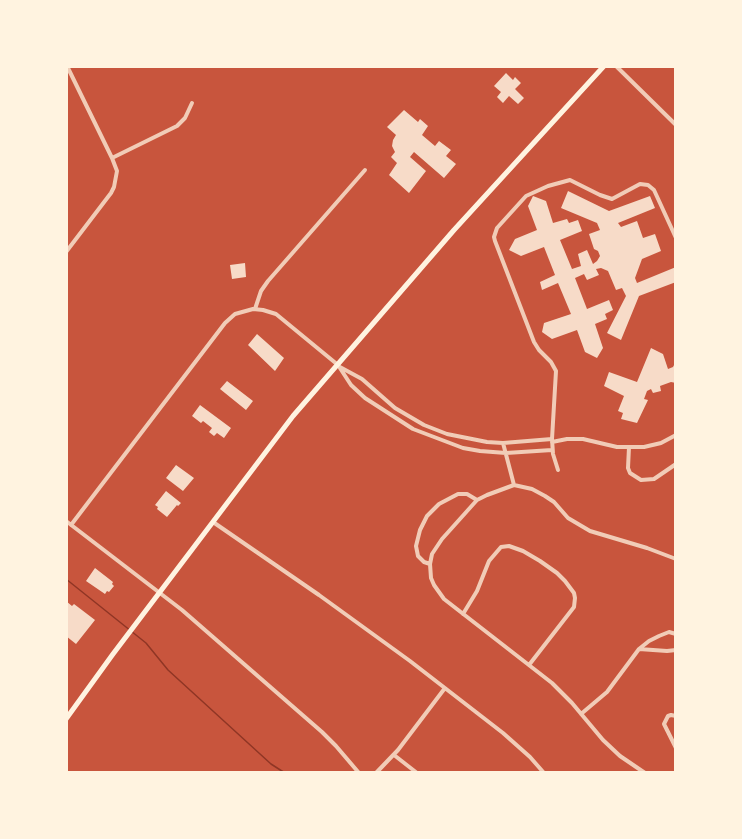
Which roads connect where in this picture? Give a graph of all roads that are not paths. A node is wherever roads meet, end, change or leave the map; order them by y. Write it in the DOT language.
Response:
graph roads {
  1 [pos="67,66"];
  2 [pos="604,66"];
  3 [pos="616,66"];
  4 [pos="192,103"];
  5 [pos="676,125"];
  6 [pos="112,158"];
  7 [pos="365,170"];
  8 [pos="676,238"];
  9 [pos="66,252"];
  10 [pos="255,309"];
  11 [pos="338,365"];
  12 [pos="676,435"];
  13 [pos="552,441"];
  14 [pos="503,443"];
  15 [pos="629,447"];
  16 [pos="552,450"];
  17 [pos="506,453"];
  18 [pos="676,464"];
  19 [pos="558,470"];
  20 [pos="514,485"];
  21 [pos="477,500"];
  22 [pos="66,521"];
  23 [pos="213,522"];
  24 [pos="71,525"];
  25 [pos="676,559"];
  26 [pos="430,564"];
  27 [pos="160,593"];
  28 [pos="463,615"];
  29 [pos="676,634"];
  30 [pos="639,649"];
  31 [pos="676,650"];
  32 [pos="529,665"];
  33 [pos="445,688"];
  34 [pos="581,714"];
  35 [pos="676,716"];
  36 [pos="66,719"];
  37 [pos="676,748"];
  38 [pos="394,755"];
  39 [pos="359,773"];
  40 [pos="375,773"];
  41 [pos="417,773"];
  42 [pos="544,773"];
  43 [pos="645,773"];
  1 -- 6 [label="street"];
  2 -- 11 [label="main road"];
  3 -- 5 [label="street"];
  4 -- 6 [label="street"];
  6 -- 9 [label="street"];
  7 -- 10 [label="street"];
  8 -- 13 [label="street"];
  10 -- 11 [label="street"];
  10 -- 24 [label="street"];
  11 -- 14 [label="street"];
  11 -- 17 [label="street"];
  11 -- 23 [label="main road"];
  12 -- 15 [label="street"];
  13 -- 14 [label="street"];
  13 -- 15 [label="street"];
  13 -- 16 [label="street"];
  14 -- 17 [label="street"];
  15 -- 18 [label="street"];
  16 -- 17 [label="street"];
  16 -- 19 [label="street"];
  17 -- 20 [label="street"];
  20 -- 21 [label="street"];
  20 -- 25 [label="street"];
  21 -- 26 [label="street"];
  21 -- 26 [label="street"];
  22 -- 24 [label="street"];
  23 -- 27 [label="main road"];
  23 -- 33 [label="street"];
  24 -- 27 [label="street"];
  26 -- 28 [label="street"];
  27 -- 36 [label="main road"];
  27 -- 39 [label="street"];
  28 -- 32 [label="street"];
  28 -- 32 [label="street"];
  29 -- 30 [label="street"];
  30 -- 31 [label="street"];
  30 -- 34 [label="street"];
  32 -- 34 [label="street"];
  33 -- 38 [label="street"];
  33 -- 42 [label="street"];
  34 -- 43 [label="street"];
  35 -- 37 [label="street"];
  38 -- 40 [label="street"];
  38 -- 41 [label="street"];
}
